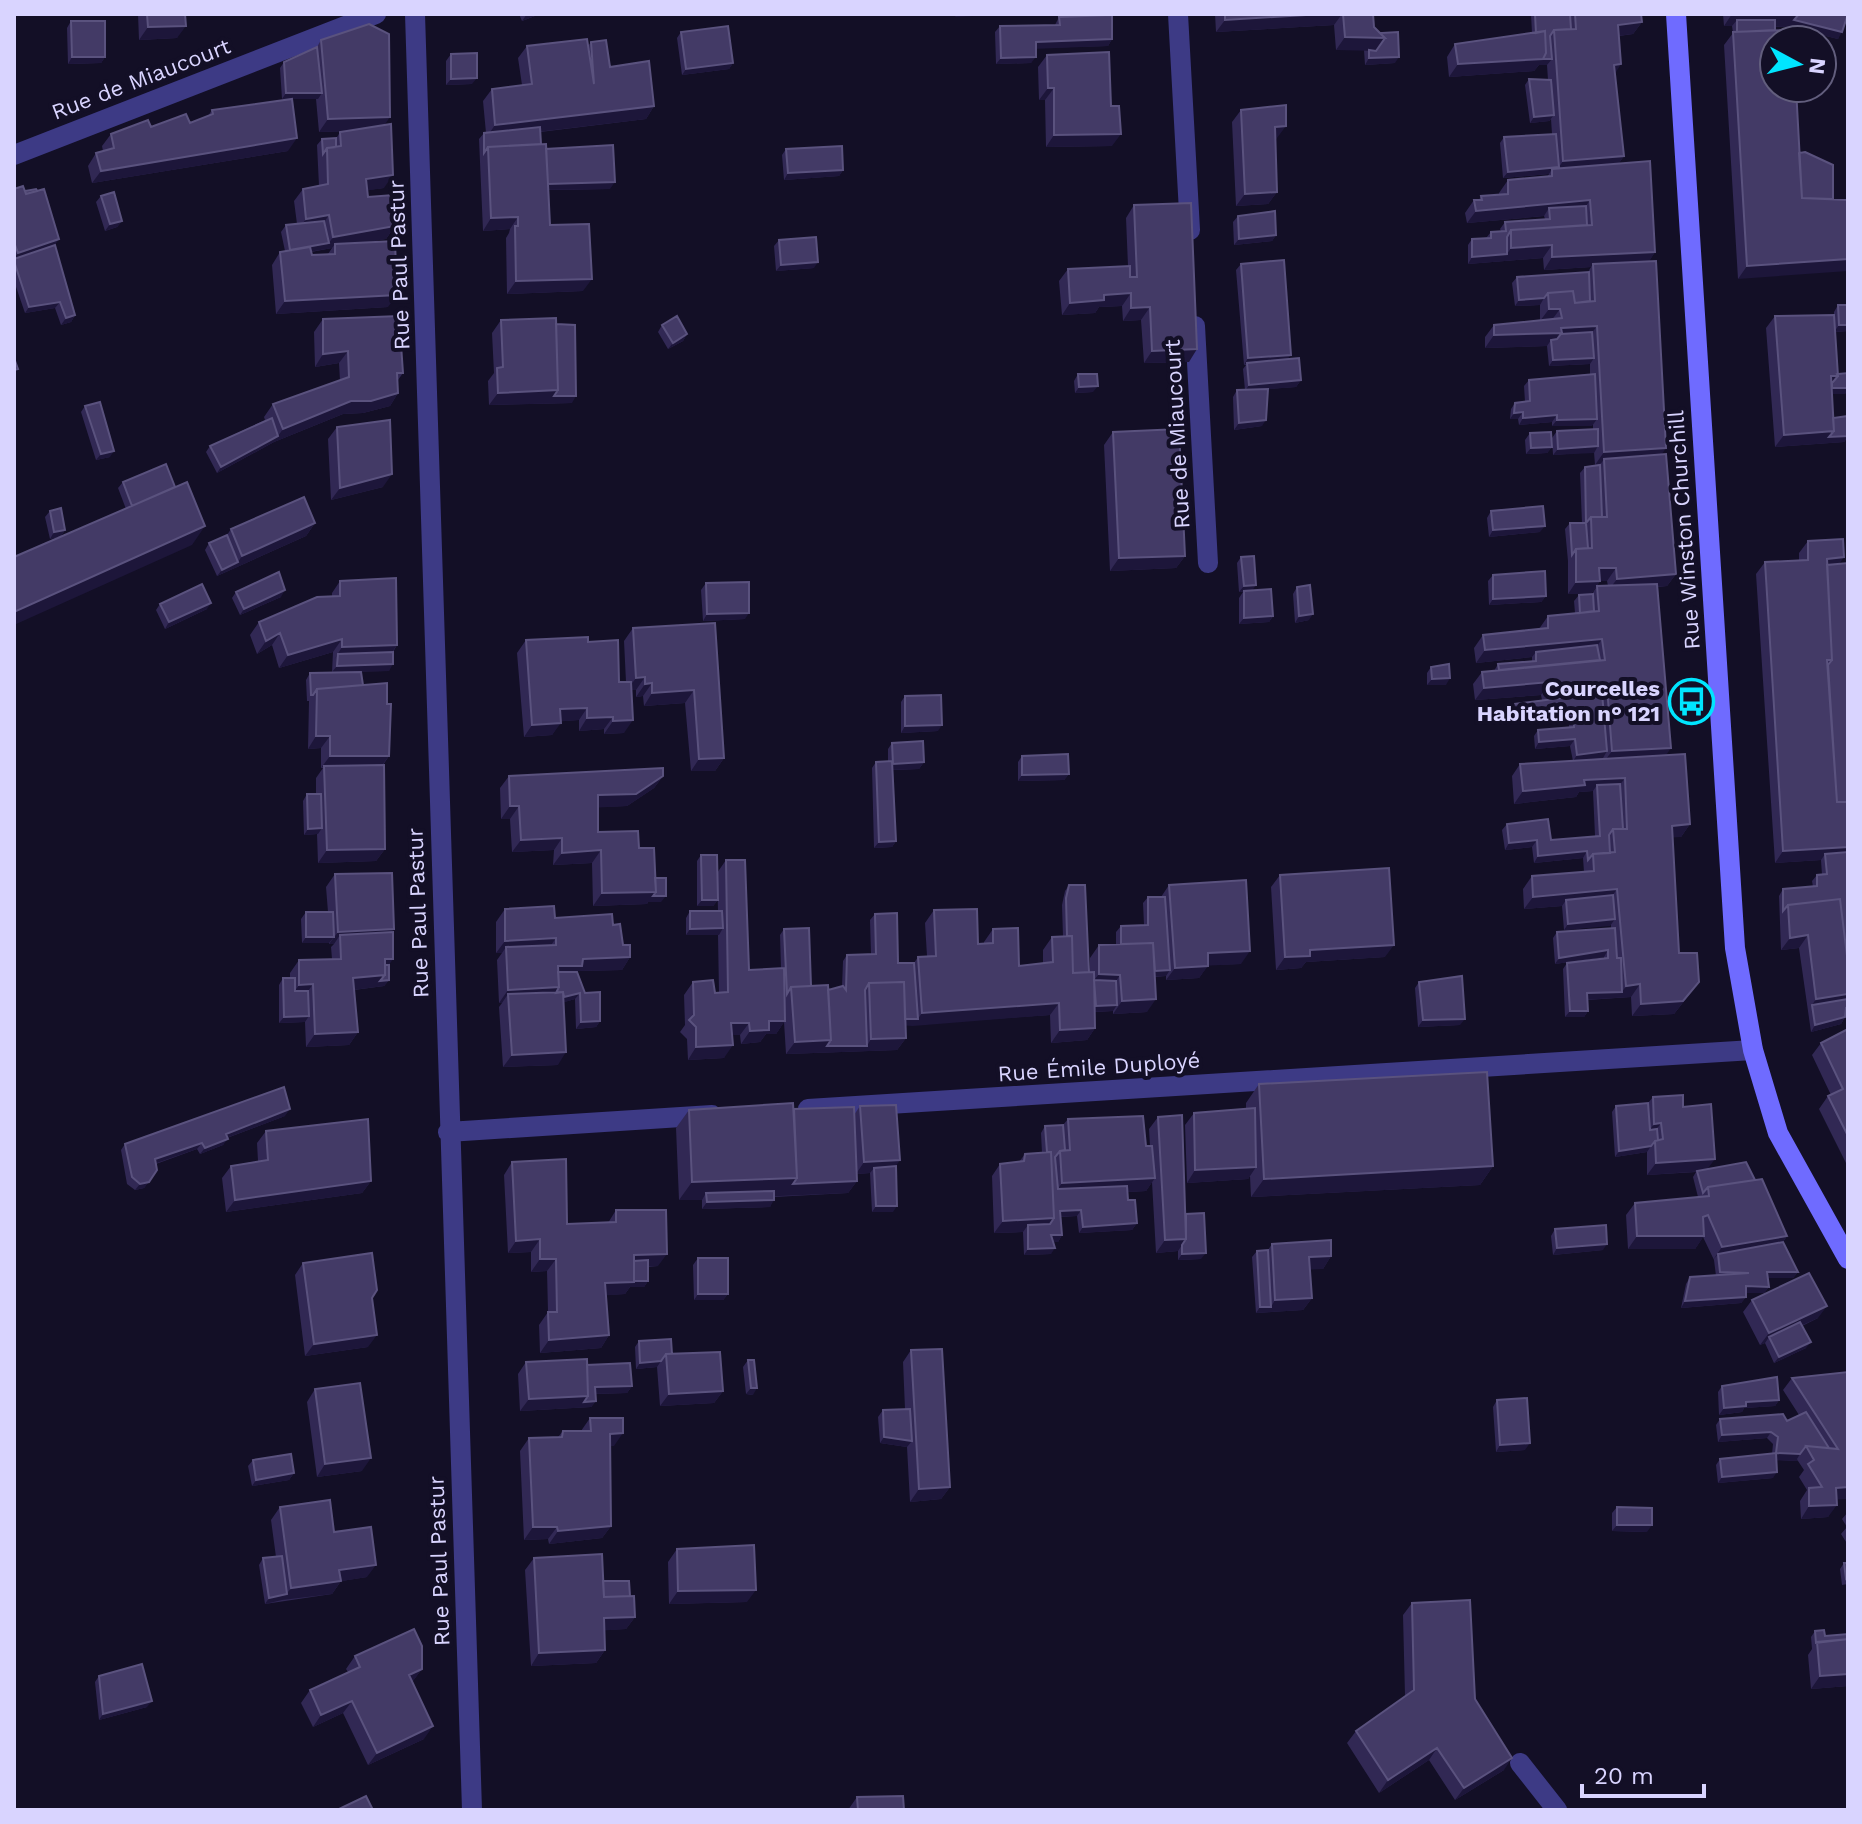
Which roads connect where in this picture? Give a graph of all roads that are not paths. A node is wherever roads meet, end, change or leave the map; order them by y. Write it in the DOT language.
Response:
graph roads {
  1 [pos="376,14"];
  2 [pos="415,14"];
  3 [pos="1178,14"];
  4 [pos="1676,14"];
  5 [pos="14,155"];
  6 [pos="1191,249"];
  7 [pos="1195,312"];
  8 [pos="1208,563"];
  9 [pos="1753,1050"];
  10 [pos="782,1111"];
  11 [pos="735,1114"];
  12 [pos="448,1132"];
  13 [pos="1848,1259"];
  14 [pos="1520,1763"];
  15 [pos="472,1810"];
  16 [pos="1557,1810"];
  1 -- 5 [label="street, Rue de Miaucourt"];
  2 -- 12 [label="street, Rue Paul Pastur"];
  3 -- 6 [label="street"];
  4 -- 9 [label="main road, Rue Winston Churchill"];
  7 -- 8 [label="street, Rue de Miaucourt"];
  9 -- 10 [label="street, Rue Émile Duployé"];
  9 -- 13 [label="main road, Rue Winston Churchill"];
  11 -- 12 [label="street"];
  12 -- 15 [label="street, Rue Paul Pastur"];
  14 -- 16 [label="street"];
}
